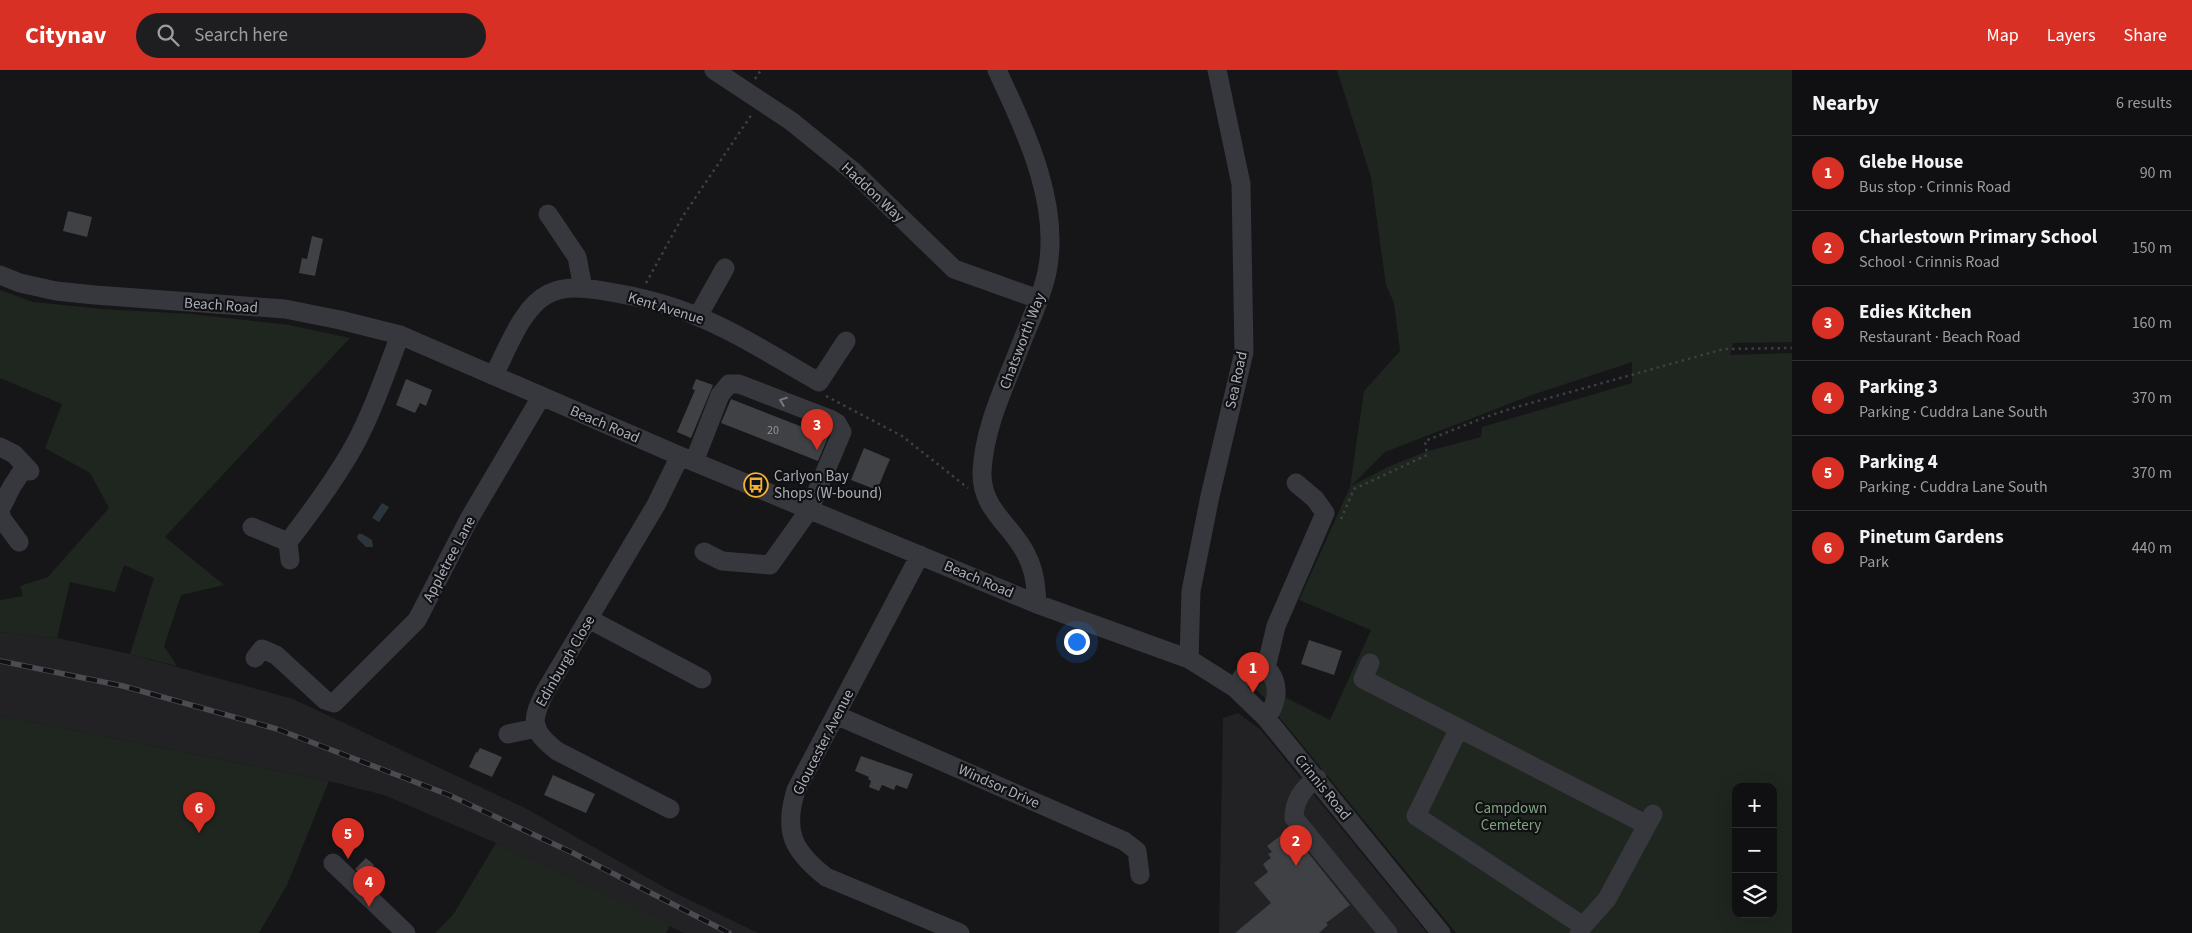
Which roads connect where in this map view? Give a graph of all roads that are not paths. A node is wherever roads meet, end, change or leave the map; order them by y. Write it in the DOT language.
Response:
graph roads {
  1 [pos="714,70"];
  2 [pos="997,70"];
  3 [pos="1217,70"];
  4 [pos="548,214"];
  5 [pos="725,268"];
  6 [pos="0,275"];
  7 [pos="583,288"];
  8 [pos="1038,299"];
  9 [pos="698,316"];
  10 [pos="400,335"];
  11 [pos="846,341"];
  12 [pos="494,375"];
  13 [pos="541,397"];
  14 [pos="0,447"];
  15 [pos="687,459"];
  16 [pos="1296,483"];
  17 [pos="0,510"];
  18 [pos="809,510"];
  19 [pos="252,528"];
  20 [pos="19,542"];
  21 [pos="704,552"];
  22 [pos="920,555"];
  23 [pos="1037,604"];
  24 [pos="589,619"];
  25 [pos="255,658"];
  26 [pos="1189,659"];
  27 [pos="1270,672"];
  28 [pos="1363,678"];
  29 [pos="702,679"];
  30 [pos="1235,688"];
  31 [pos="836,715"];
  32 [pos="1266,718"];
  33 [pos="536,728"];
  34 [pos="1459,728"];
  35 [pos="508,734"];
  36 [pos="1317,778"];
  37 [pos="670,809"];
  38 [pos="333,863"];
  39 [pos="1140,875"];
  40 [pos="1581,929"];
  41 [pos="406,933"];
  42 [pos="960,933"];
  43 [pos="1388,933"];
  44 [pos="1441,933"];
  1 -- 8 [label="street, Haddon Way"];
  2 -- 8 [label="street, Chatsworth Way"];
  3 -- 26 [label="street, Sea Road"];
  4 -- 7 [label="street"];
  5 -- 9 [label="street"];
  6 -- 10 [label="street, Beach Road"];
  7 -- 9 [label="street, Kent Avenue"];
  7 -- 12 [label="street, Kent Avenue"];
  8 -- 23 [label="street, Chatsworth Way"];
  9 -- 11 [label="street, Kent Avenue"];
  10 -- 12 [label="street, Beach Road"];
  10 -- 19 [label="street"];
  12 -- 13 [label="street, Beach Road"];
  13 -- 15 [label="street, Beach Road"];
  13 -- 25 [label="street, Appletree Lane"];
  14 -- 17 [label="street"];
  15 -- 18 [label="street, Beach Road"];
  18 -- 15 [label="street, Edinburgh Close, one-way"];
  15 -- 24 [label="street, Edinburgh Close"];
  16 -- 30 [label="street"];
  17 -- 20 [label="street"];
  18 -- 21 [label="street"];
  18 -- 22 [label="street, Beach Road"];
  22 -- 23 [label="street, Beach Road"];
  22 -- 31 [label="street, Gloucester Avenue"];
  23 -- 26 [label="street, Beach Road"];
  24 -- 29 [label="street"];
  24 -- 33 [label="street, Edinburgh Close"];
  26 -- 30 [label="street, Crinnis Road"];
  27 -- 32 [label="street"];
  28 -- 34 [label="street"];
  30 -- 32 [label="street, Crinnis Road"];
  31 -- 39 [label="street, Windsor Drive"];
  31 -- 42 [label="street, Gloucester Avenue"];
  32 -- 36 [label="street, Crinnis Road"];
  33 -- 35 [label="street"];
  33 -- 37 [label="street, Edinburgh Close"];
  34 -- 40 [label="street"];
  34 -- 40 [label="street"];
  36 -- 43 [label="street"];
  36 -- 44 [label="street, Crinnis Road"];
  38 -- 41 [label="street"];
}
